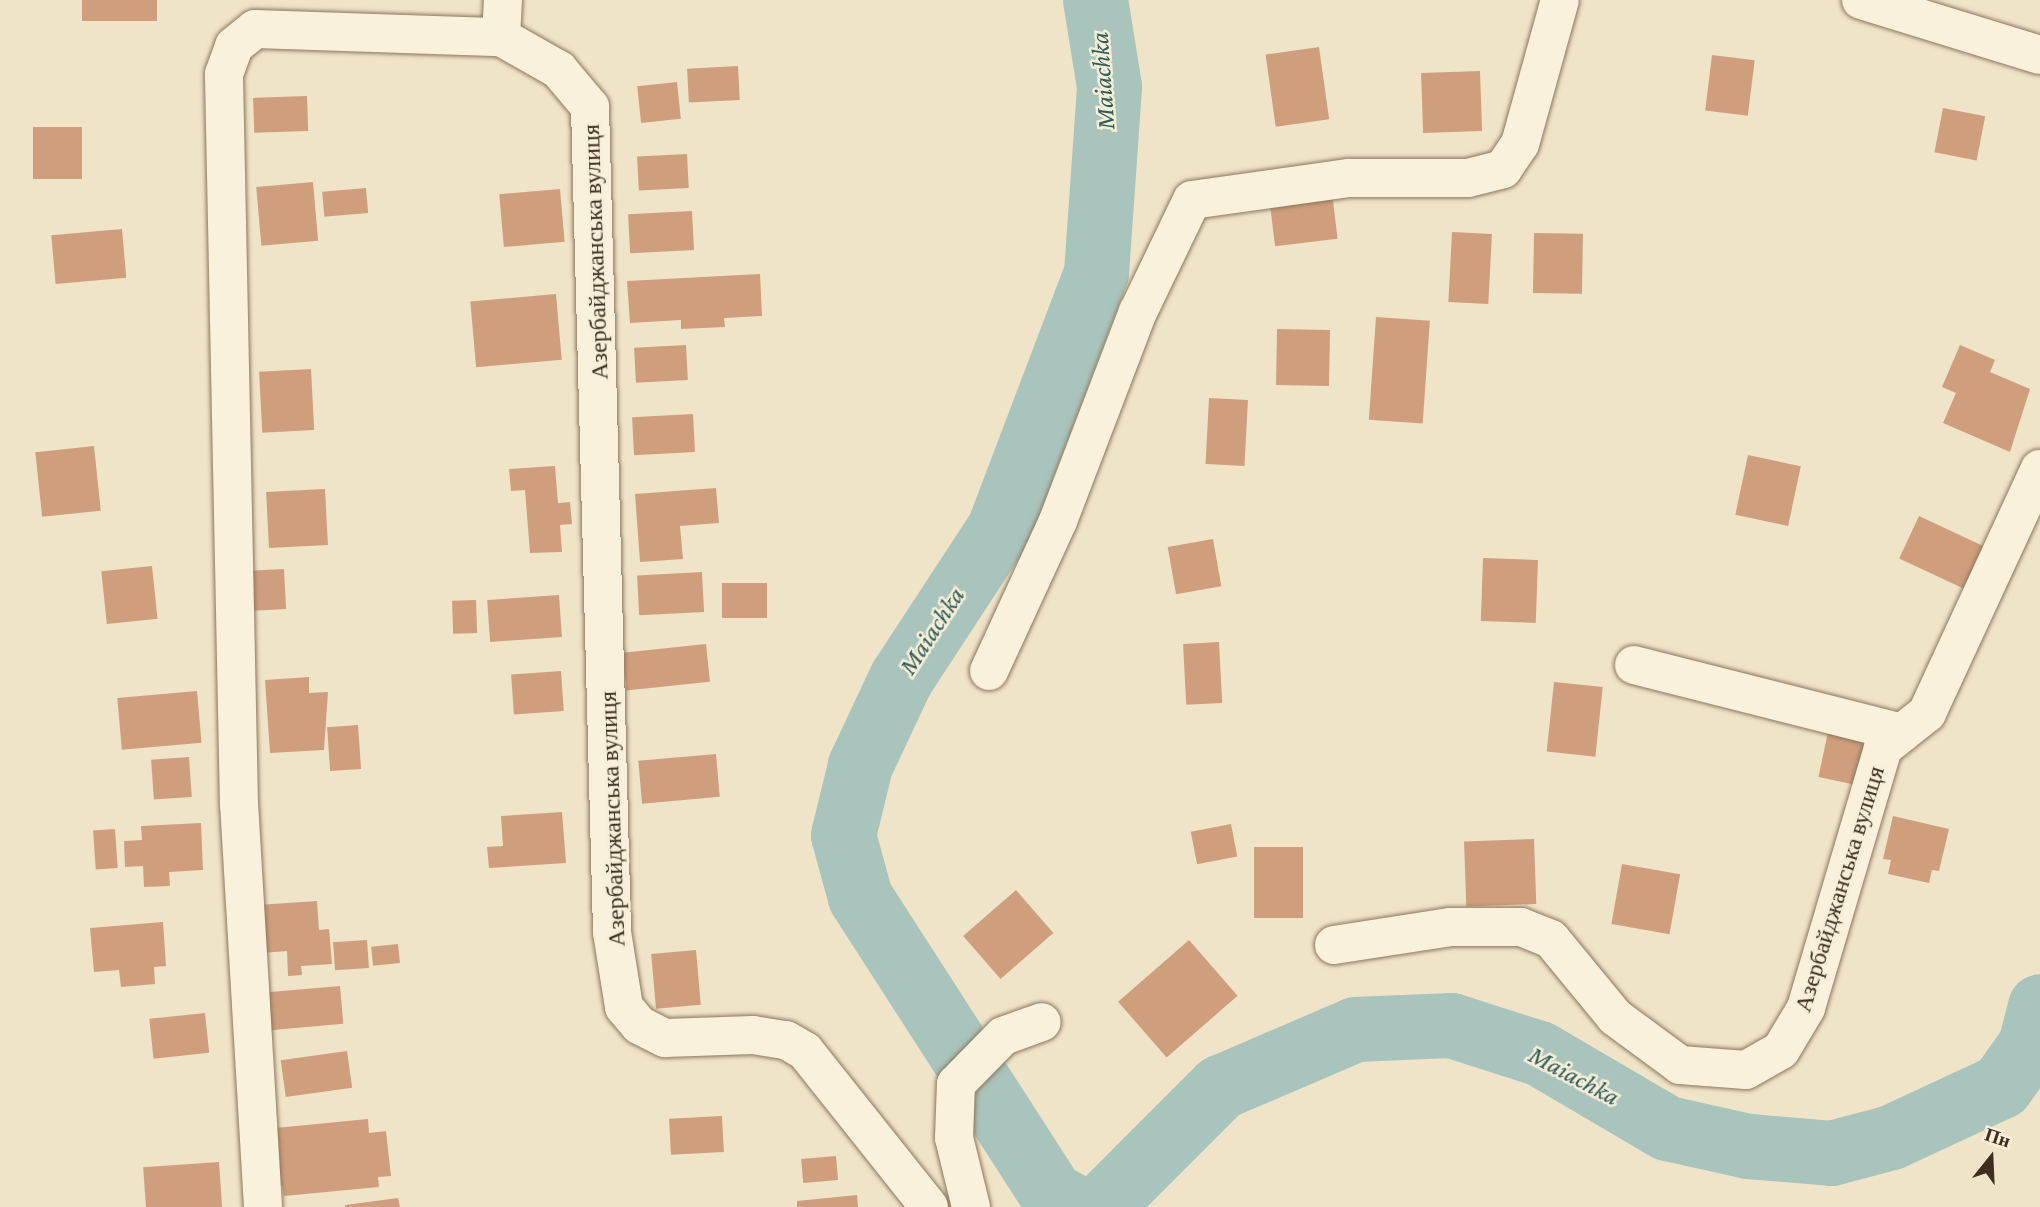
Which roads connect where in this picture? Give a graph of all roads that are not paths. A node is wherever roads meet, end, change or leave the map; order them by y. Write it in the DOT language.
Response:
graph roads {
  1 [pos="1560,0"];
  2 [pos="1861,0"];
  3 [pos="502,16"];
  4 [pos="2040,55"];
  5 [pos="2040,469"];
  6 [pos="1633,665"];
  7 [pos="989,671"];
  8 [pos="1902,733"];
  9 [pos="1334,945"];
  10 [pos="1042,1022"];
  11 [pos="262,1207"];
  12 [pos="929,1207"];
  13 [pos="971,1207"];
  1 -- 7 [label="street"];
  2 -- 4 [label="street"];
  3 -- 11 [label="street, Азербайджанська вулиця"];
  3 -- 12 [label="street, Азербайджанська вулиця"];
  5 -- 8 [label="street, Азербайджанська вулиця"];
  6 -- 8 [label="street"];
  8 -- 9 [label="street, Азербайджанська вулиця"];
  10 -- 13 [label="street"];
}
